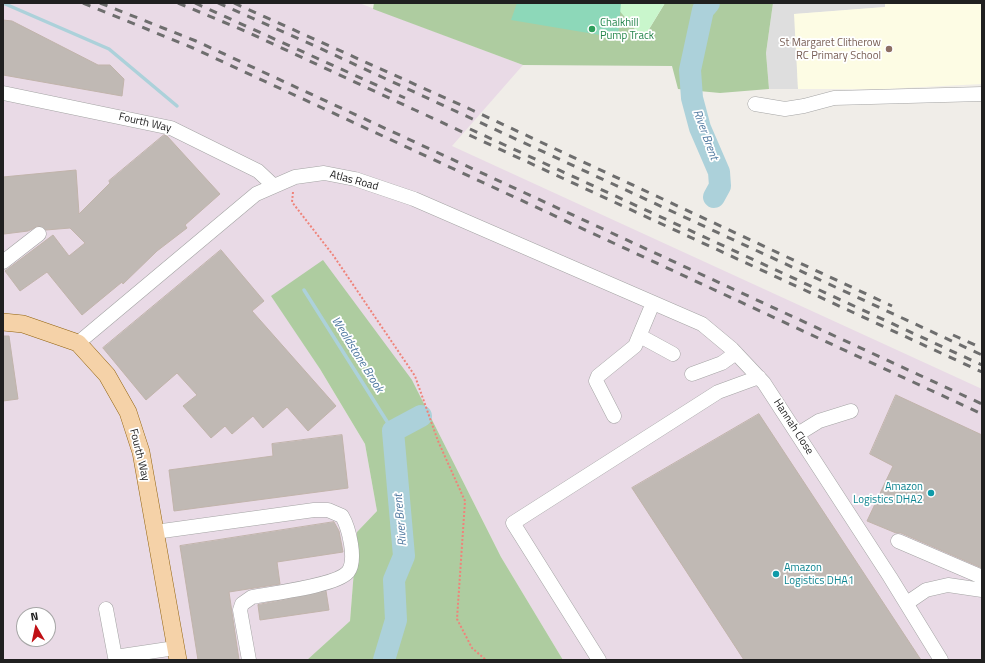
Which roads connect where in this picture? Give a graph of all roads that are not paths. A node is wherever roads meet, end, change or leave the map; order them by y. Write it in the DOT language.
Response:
graph roads {
  1 [pos="3,93"];
  2 [pos="982,94"];
  3 [pos="755,104"];
  4 [pos="274,186"];
  5 [pos="39,234"];
  6 [pos="3,262"];
  7 [pos="575,269"];
  8 [pos="653,303"];
  9 [pos="3,322"];
  10 [pos="640,336"];
  11 [pos="78,343"];
  12 [pos="736,353"];
  13 [pos="673,354"];
  14 [pos="692,374"];
  15 [pos="759,378"];
  16 [pos="851,411"];
  17 [pos="614,416"];
  18 [pos="798,434"];
  19 [pos="155,532"];
  20 [pos="898,541"];
  21 [pos="952,564"];
  22 [pos="982,577"];
  23 [pos="948,585"];
  24 [pos="982,590"];
  25 [pos="906,604"];
  26 [pos="106,609"];
  27 [pos="176,654"];
  28 [pos="249,660"];
  29 [pos="599,660"];
  30 [pos="941,660"];
  1 -- 4 [label="street, Fourth Way"];
  2 -- 3 [label="street"];
  4 -- 7 [label="street, Atlas Road"];
  4 -- 11 [label="street, Atlas Road"];
  5 -- 6 [label="street"];
  7 -- 8 [label="street, Hannah Close"];
  8 -- 10 [label="street"];
  8 -- 12 [label="street, Hannah Close"];
  9 -- 11 [label="main road, Fourth Way"];
  10 -- 13 [label="street"];
  10 -- 17 [label="street"];
  11 -- 19 [label="main road, Fourth Way"];
  12 -- 14 [label="street"];
  12 -- 15 [label="street, Hannah Close"];
  15 -- 18 [label="street, Hannah Close"];
  15 -- 29 [label="street"];
  16 -- 18 [label="street"];
  18 -- 25 [label="street, Hannah Close"];
  19 -- 27 [label="main road, Fourth Way"];
  19 -- 28 [label="street"];
  20 -- 21 [label="street"];
  21 -- 22 [label="street"];
  21 -- 23 [label="street"];
  23 -- 24 [label="street"];
  23 -- 25 [label="street"];
  25 -- 30 [label="street, Hannah Close"];
  26 -- 27 [label="street"];
}
